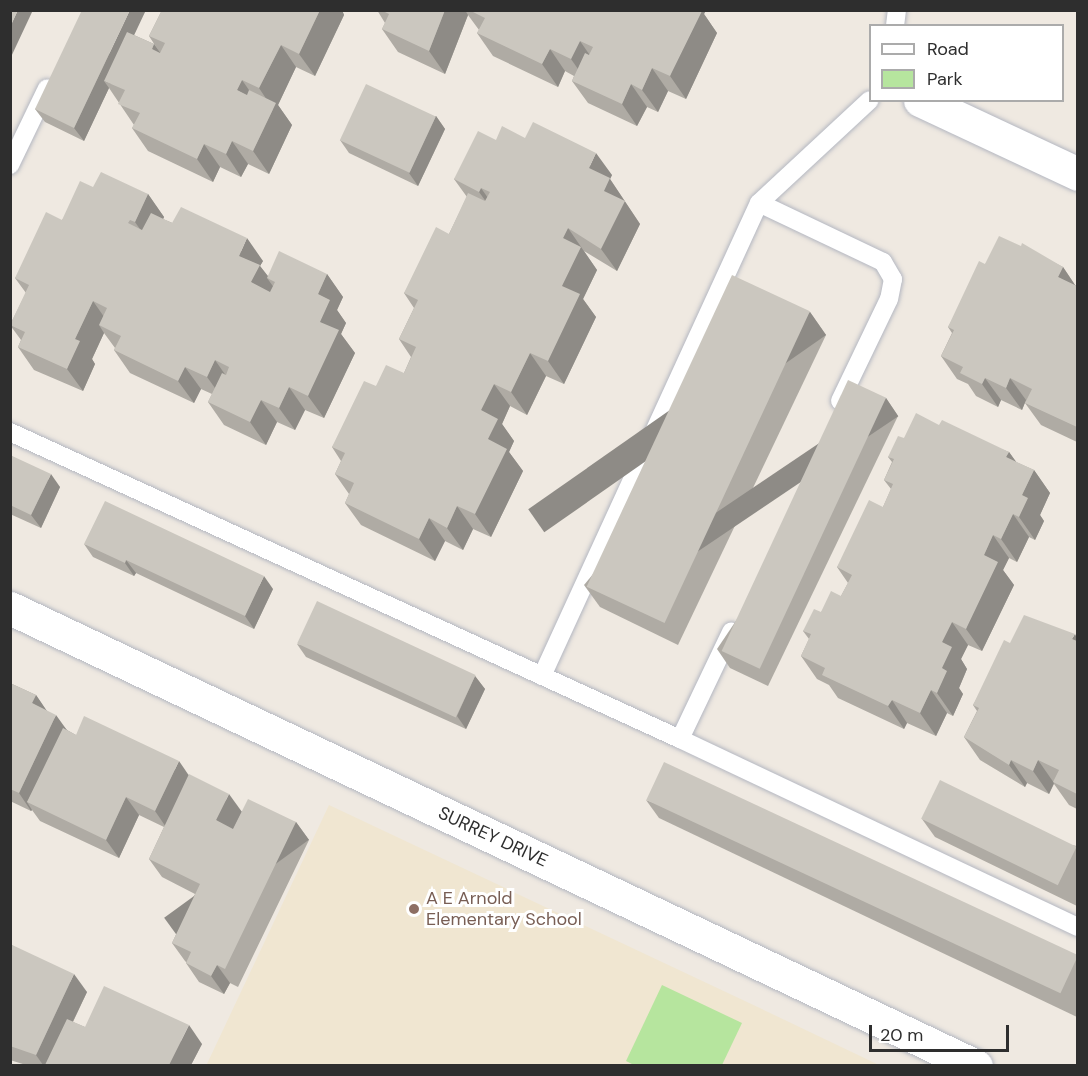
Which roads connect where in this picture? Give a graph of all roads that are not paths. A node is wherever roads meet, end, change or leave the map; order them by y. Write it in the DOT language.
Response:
graph roads {
  1 [pos="54,72"];
  2 [pos="869,101"];
  3 [pos="924,102"];
  4 [pos="10,165"];
  5 [pos="1077,174"];
  6 [pos="759,203"];
  7 [pos="833,417"];
  8 [pos="10,432"];
  9 [pos="10,608"];
  10 [pos="741,610"];
  11 [pos="542,676"];
  12 [pos="680,739"];
  13 [pos="1077,927"];
  14 [pos="976,1065"];
  1 -- 4 [label="lane"];
  2 -- 6 [label="lane"];
  3 -- 5 [label="street"];
  6 -- 7 [label="lane"];
  6 -- 11 [label="lane"];
  8 -- 11 [label="lane"];
  9 -- 14 [label="street, SURREY DRIVE"];
  10 -- 12 [label="lane"];
  11 -- 12 [label="lane"];
  12 -- 13 [label="lane"];
}
